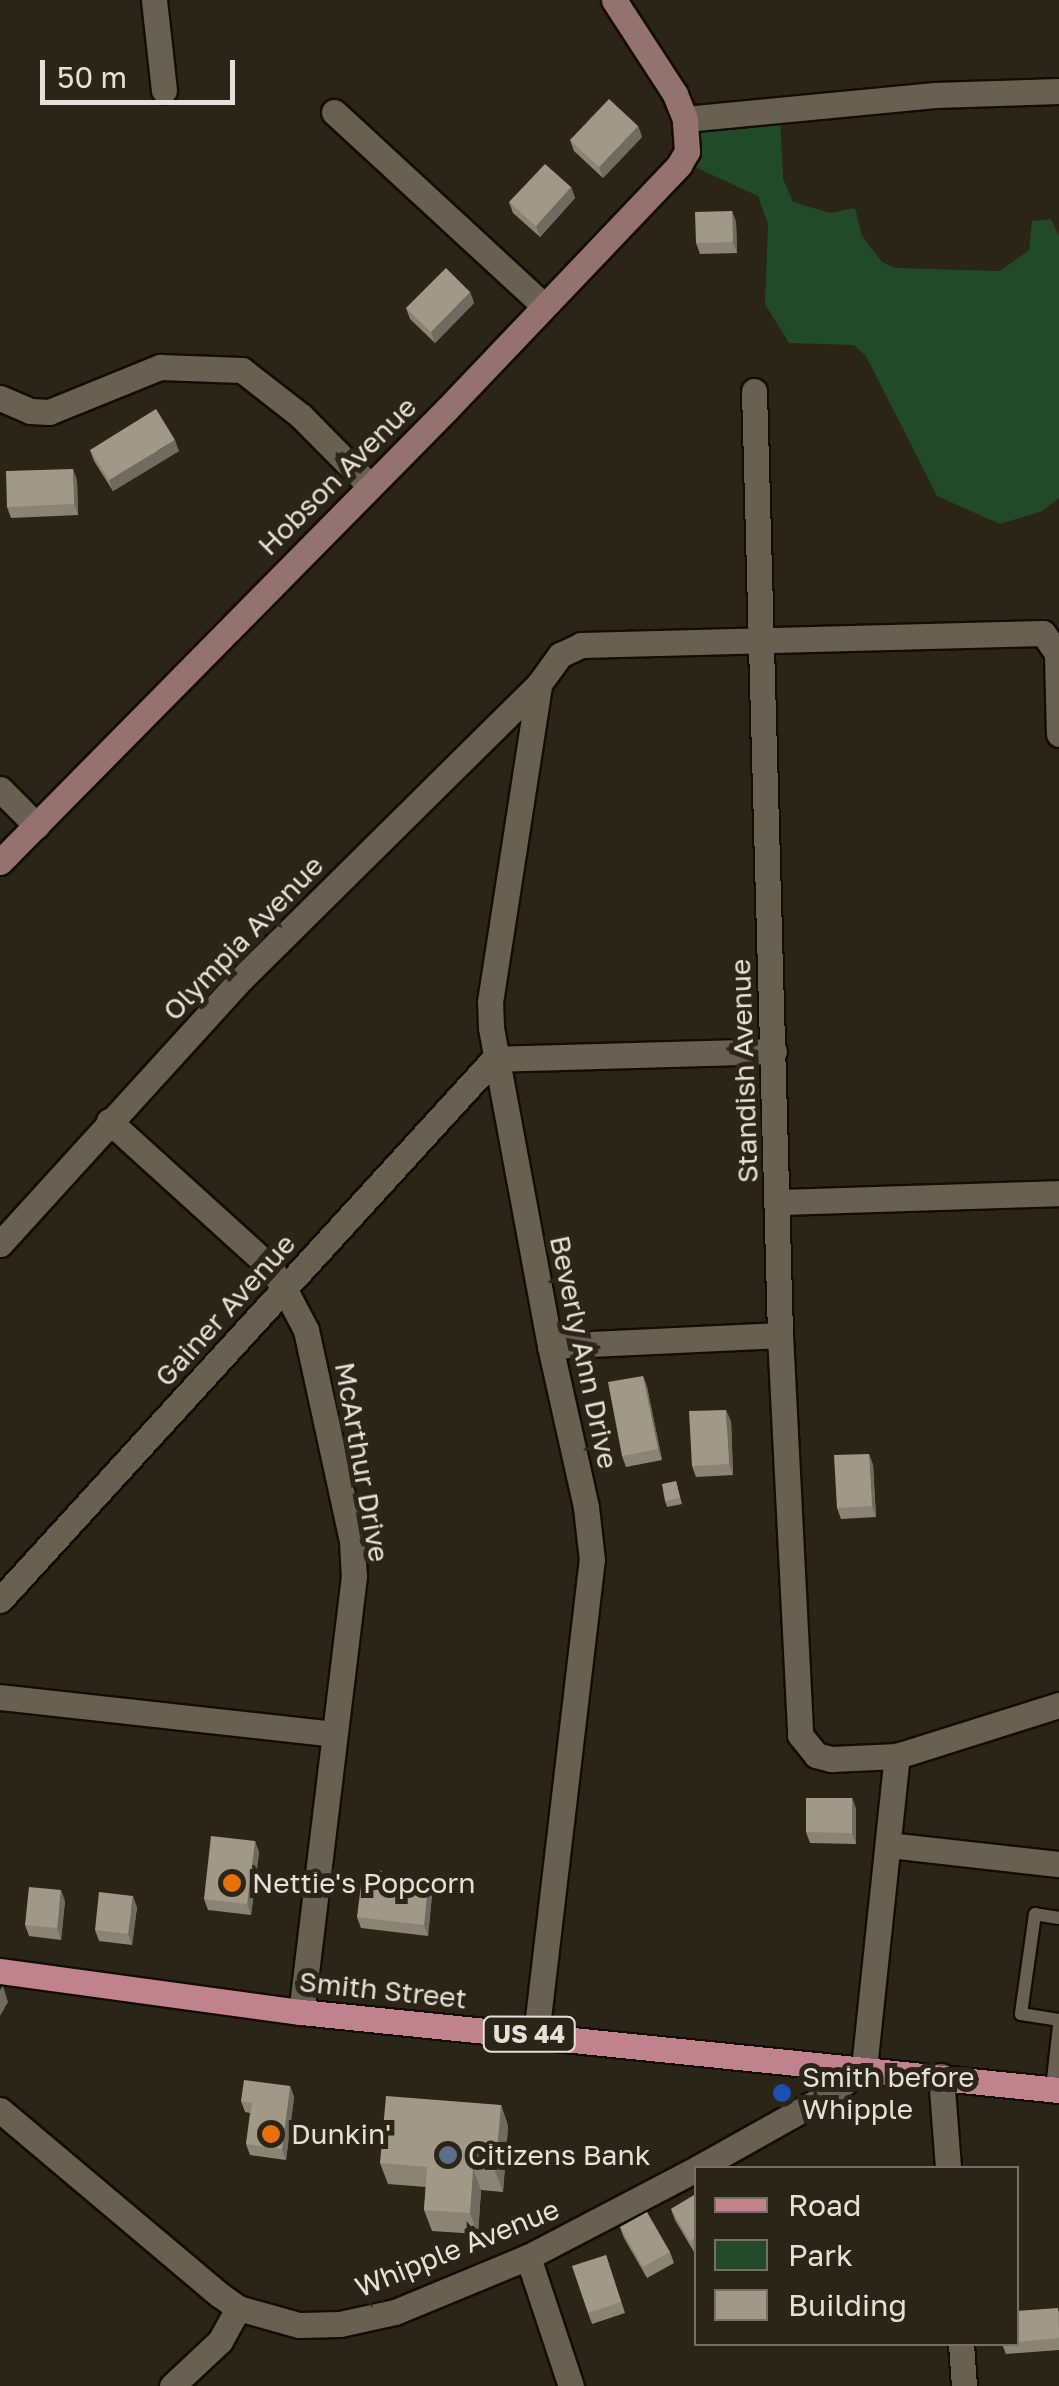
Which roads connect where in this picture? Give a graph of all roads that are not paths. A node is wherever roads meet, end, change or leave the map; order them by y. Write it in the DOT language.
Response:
graph roads {
  1 [pos="154,0"];
  2 [pos="614,0"];
  3 [pos="164,90"];
  4 [pos="1059,92"];
  5 [pos="334,112"];
  6 [pos="685,119"];
  7 [pos="543,306"];
  8 [pos="754,391"];
  9 [pos="0,398"];
  10 [pos="368,484"];
  11 [pos="759,640"];
  12 [pos="539,684"];
  13 [pos="1059,734"];
  14 [pos="0,790"];
  15 [pos="37,826"];
  16 [pos="0,862"];
  17 [pos="774,1051"];
  18 [pos="494,1060"];
  19 [pos="109,1122"];
  20 [pos="1059,1192"];
  21 [pos="778,1202"];
  22 [pos="0,1244"];
  23 [pos="285,1290"];
  24 [pos="780,1336"];
  25 [pos="550,1346"];
  26 [pos="0,1600"];
  27 [pos="0,1697"];
  28 [pos="1059,1705"];
  29 [pos="333,1734"];
  30 [pos="897,1756"];
  31 [pos="889,1844"];
  32 [pos="1059,1864"];
  33 [pos="1059,1918"];
  34 [pos="0,1971"];
  35 [pos="301,2012"];
  36 [pos="1059,2023"];
  37 [pos="536,2035"];
  38 [pos="864,2068"];
  39 [pos="941,2076"];
  40 [pos="1056,2090"];
  41 [pos="0,2110"];
  42 [pos="702,2166"];
  43 [pos="948,2166"];
  44 [pos="694,2171"];
  45 [pos="528,2257"];
  46 [pos="238,2308"];
  47 [pos="961,2346"];
  48 [pos="172,2386"];
  49 [pos="570,2386"];
  50 [pos="964,2386"];
  1 -- 3 [label="street"];
  2 -- 6 [label="street"];
  4 -- 6 [label="street"];
  5 -- 7 [label="street"];
  6 -- 7 [label="street, Hobson Avenue"];
  7 -- 10 [label="street, Hobson Avenue"];
  8 -- 11 [label="street, Standish Avenue"];
  9 -- 10 [label="street"];
  10 -- 15 [label="street, Hobson Avenue"];
  11 -- 12 [label="street, Olympia Avenue"];
  11 -- 13 [label="street, Olympia Avenue"];
  11 -- 17 [label="street, Standish Avenue"];
  12 -- 18 [label="street, Beverly Ann Drive"];
  12 -- 19 [label="street, Olympia Avenue"];
  14 -- 15 [label="street"];
  15 -- 16 [label="street, Hobson Avenue"];
  17 -- 18 [label="street"];
  17 -- 21 [label="street, Standish Avenue"];
  18 -- 23 [label="street, Gainer Avenue"];
  18 -- 25 [label="street, Beverly Ann Drive"];
  19 -- 22 [label="street, Olympia Avenue"];
  19 -- 23 [label="street, McArthur Drive"];
  20 -- 21 [label="street"];
  21 -- 24 [label="street, Standish Avenue"];
  23 -- 26 [label="street, Gainer Avenue"];
  23 -- 29 [label="street, McArthur Drive"];
  24 -- 25 [label="street"];
  24 -- 30 [label="street, Standish Avenue"];
  25 -- 37 [label="street, Beverly Ann Drive"];
  27 -- 29 [label="street"];
  28 -- 30 [label="street"];
  29 -- 35 [label="street, McArthur Drive"];
  30 -- 31 [label="street"];
  31 -- 32 [label="street"];
  31 -- 38 [label="street"];
  33 -- 36 [label="lane"];
  34 -- 35 [label="main road, Smith Street / US 44"];
  35 -- 37 [label="main road, Smith Street / US 44"];
  36 -- 40 [label="lane"];
  37 -- 38 [label="main road, Smith Street / US 44"];
  38 -- 39 [label="main road, Smith Street / US 44"];
  38 -- 42 [label="street, Whipple Avenue"];
  39 -- 40 [label="main road, Smith Street / US 44"];
  39 -- 43 [label="street"];
  41 -- 46 [label="street, Whipple Avenue"];
  44 -- 45 [label="street, Whipple Avenue"];
  45 -- 46 [label="street, Whipple Avenue"];
  45 -- 49 [label="street"];
  46 -- 48 [label="street"];
  47 -- 50 [label="street"];
}
